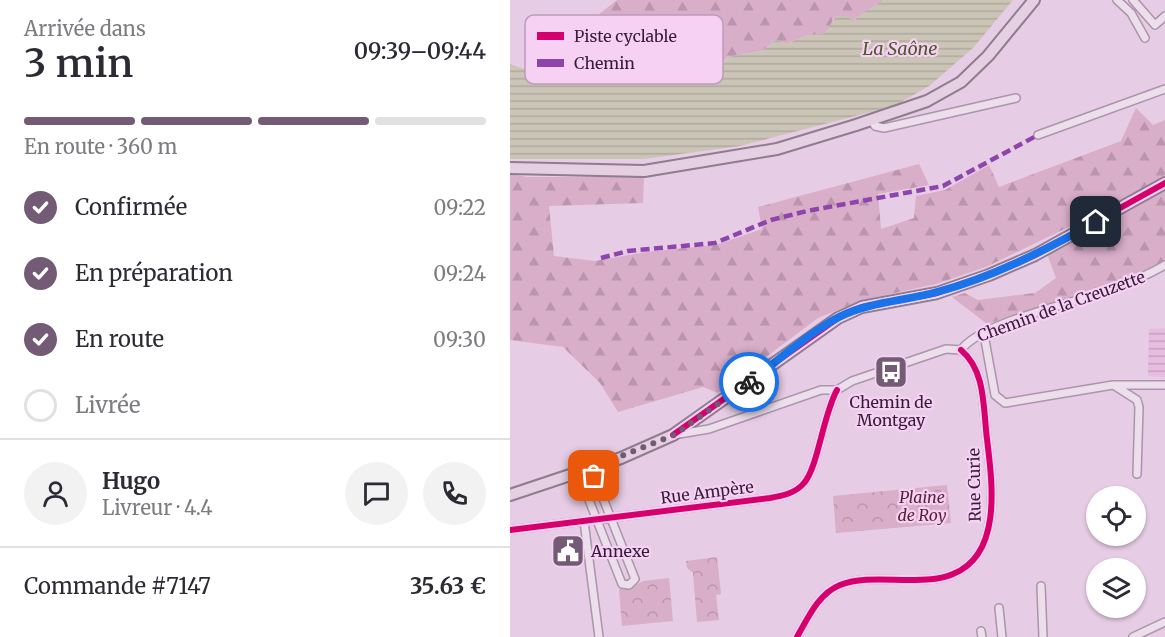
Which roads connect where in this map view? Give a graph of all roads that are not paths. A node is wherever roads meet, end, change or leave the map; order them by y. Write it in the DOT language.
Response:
graph roads {
  1 [pos="1034,0"];
  2 [pos="1117,0"];
  3 [pos="1133,0"];
  4 [pos="1165,16"];
  5 [pos="1145,38"];
  6 [pos="1165,89"];
  7 [pos="1016,98"];
  8 [pos="871,120"];
  9 [pos="1038,135"];
  10 [pos="510,168"];
  11 [pos="1165,183"];
  12 [pos="1165,265"];
  13 [pos="981,334"];
  14 [pos="961,350"];
  15 [pos="1113,385"];
  16 [pos="1165,385"];
  17 [pos="837,390"];
  18 [pos="674,435"];
  19 [pos="591,468"];
  20 [pos="578,472"];
  21 [pos="1137,474"];
  22 [pos="510,495"];
  23 [pos="611,518"];
  24 [pos="596,519"];
  25 [pos="584,521"];
  26 [pos="510,530"];
  27 [pos="1041,586"];
  28 [pos="999,608"];
  29 [pos="1165,622"];
  30 [pos="599,637"];
  31 [pos="797,637"];
  32 [pos="1002,637"];
  33 [pos="1043,637"];
  34 [pos="1133,637"];
  1 -- 8 [label="main road"];
  2 -- 5 [label="street"];
  3 -- 4 [label="street"];
  6 -- 9 [label="street"];
  7 -- 8 [label="street"];
  8 -- 10 [label="main road"];
  11 -- 18 [label="main road"];
  12 -- 13 [label="street, Chemin de la Creuzette"];
  13 -- 14 [label="street, Chemin de la Creuzette"];
  13 -- 15 [label="street"];
  14 -- 17 [label="street"];
  14 -- 31 [label="street, Rue Curie"];
  15 -- 16 [label="street"];
  15 -- 21 [label="street"];
  17 -- 18 [label="street"];
  17 -- 23 [label="street, Rue Ampère"];
  18 -- 19 [label="main road"];
  19 -- 20 [label="main road"];
  19 -- 23 [label="street"];
  20 -- 22 [label="main road"];
  20 -- 24 [label="street"];
  23 -- 24 [label="street, Rue Ampère"];
  23 -- 24 [label="street"];
  24 -- 25 [label="street, Rue Ampère"];
  25 -- 26 [label="street, Rue Ampère"];
  25 -- 30 [label="street"];
  27 -- 33 [label="street"];
  28 -- 32 [label="street"];
  29 -- 34 [label="street"];
}
